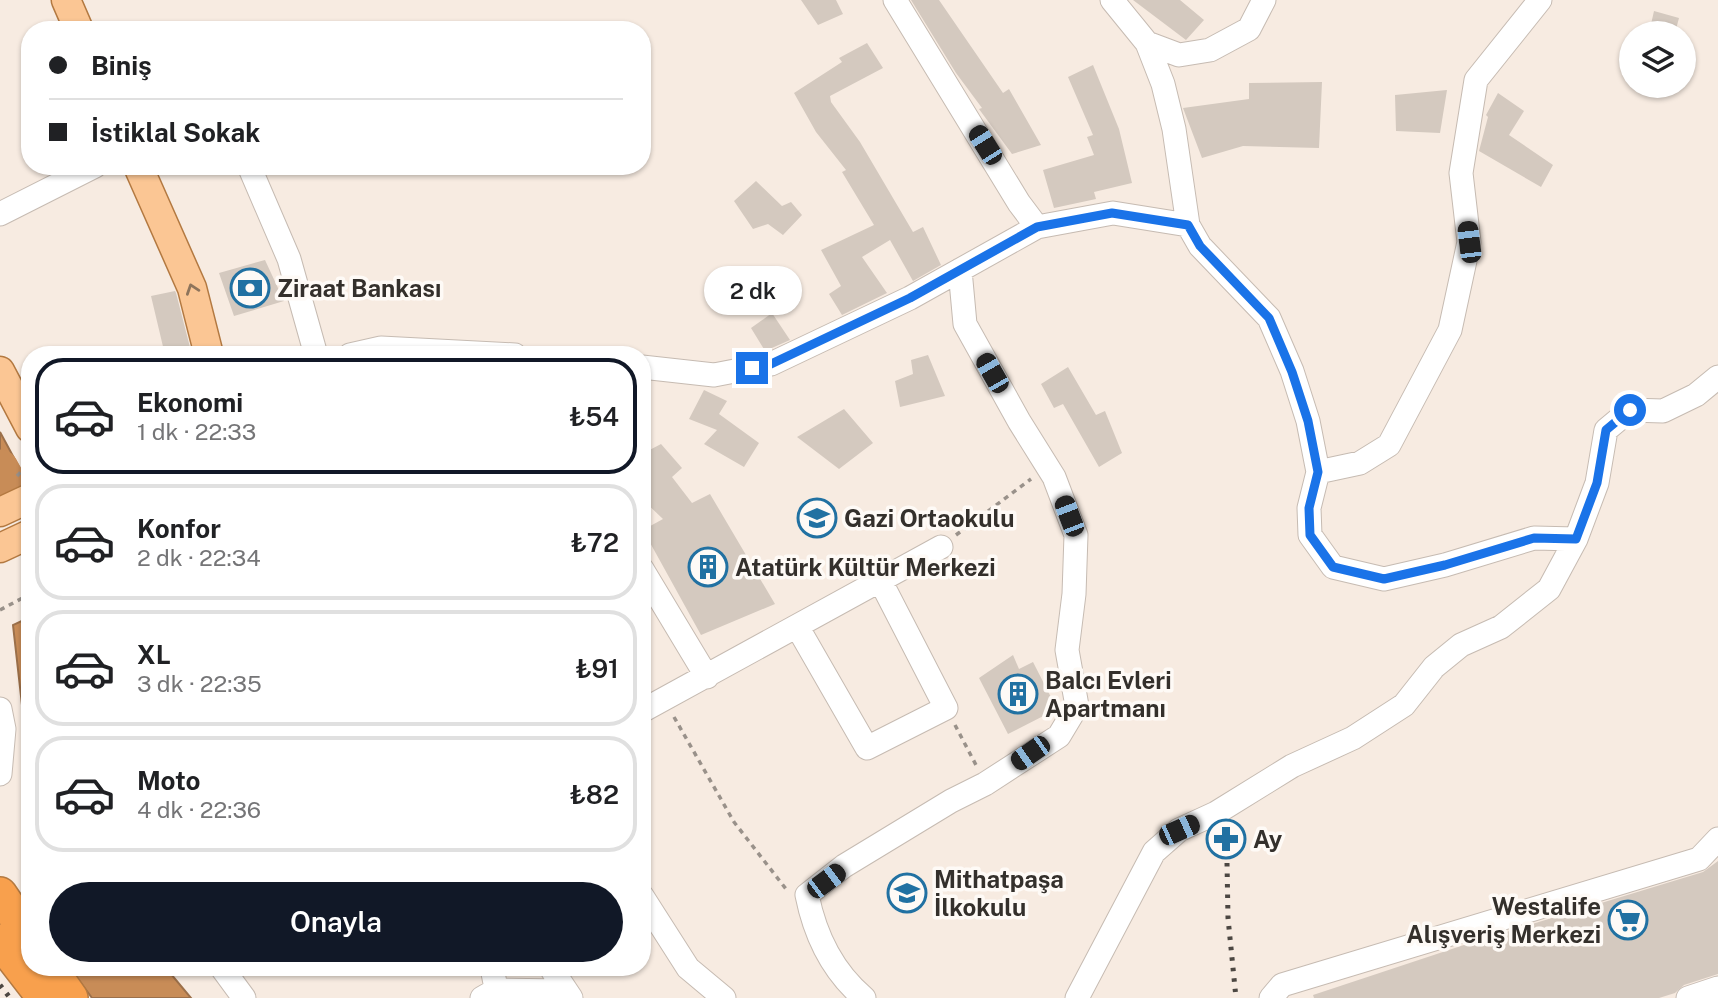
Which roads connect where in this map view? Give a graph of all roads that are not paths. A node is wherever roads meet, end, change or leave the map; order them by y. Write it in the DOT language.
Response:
graph roads {
  1 [pos="66,0"];
  2 [pos="895,0"];
  3 [pos="1112,0"];
  4 [pos="1264,0"];
  5 [pos="1540,0"];
  6 [pos="75,21"];
  7 [pos="1147,43"];
  8 [pos="77,175"];
  9 [pos="142,175"];
  10 [pos="253,175"];
  11 [pos="0,214"];
  12 [pos="1188,225"];
  13 [pos="1037,227"];
  14 [pos="960,270"];
  15 [pos="207,346"];
  16 [pos="313,346"];
  17 [pos="651,368"];
  18 [pos="0,371"];
  19 [pos="1718,377"];
  20 [pos="21,411"];
  21 [pos="1318,472"];
  22 [pos="21,489"];
  23 [pos="0,512"];
  24 [pos="21,538"];
  25 [pos="1576,539"];
  26 [pos="941,547"];
  27 [pos="0,548"];
  28 [pos="881,582"];
  29 [pos="651,584"];
  30 [pos="798,628"];
  31 [pos="707,677"];
  32 [pos="651,706"];
  33 [pos="0,709"];
  34 [pos="0,774"];
  35 [pos="1718,839"];
  36 [pos="0,894"];
  37 [pos="651,910"];
  38 [pos="21,925"];
  39 [pos="0,941"];
  40 [pos="21,968"];
  41 [pos="27,976"];
  42 [pos="56,976"];
  43 [pos="228,976"];
  44 [pos="553,976"];
  45 [pos="1718,988"];
  46 [pos="492,989"];
  47 [pos="556,994"];
  48 [pos="44,998"];
  49 [pos="71,998"];
  50 [pos="244,998"];
  51 [pos="723,998"];
  52 [pos="864,998"];
  53 [pos="1077,998"];
  54 [pos="1271,998"];
  55 [pos="1688,998"];
  1 -- 6 [label="main road"];
  2 -- 13 [label="street"];
  3 -- 7 [label="street"];
  4 -- 7 [label="street"];
  5 -- 21 [label="street"];
  7 -- 12 [label="street"];
  8 -- 11 [label="street"];
  15 -- 9 [label="main road, one-way"];
  10 -- 16 [label="street"];
  12 -- 13 [label="street"];
  12 -- 21 [label="street"];
  13 -- 14 [label="street"];
  14 -- 17 [label="street"];
  14 -- 52 [label="street"];
  18 -- 20 [label="main road"];
  19 -- 25 [label="street"];
  21 -- 25 [label="street"];
  22 -- 23 [label="main road"];
  24 -- 27 [label="main road"];
  25 -- 53 [label="street"];
  26 -- 28 [label="street"];
  28 -- 30 [label="street"];
  28 -- 30 [label="street"];
  29 -- 31 [label="street"];
  30 -- 31 [label="street"];
  31 -- 32 [label="street"];
  33 -- 34 [label="street"];
  35 -- 54 [label="street"];
  36 -- 38 [label="highway"];
  37 -- 51 [label="street"];
  39 -- 40 [label="highway"];
  41 -- 48 [label="highway"];
  42 -- 49 [label="highway"];
  43 -- 50 [label="street"];
  44 -- 47 [label="street"];
  45 -- 55 [label="street"];
  46 -- 47 [label="street"];
}
